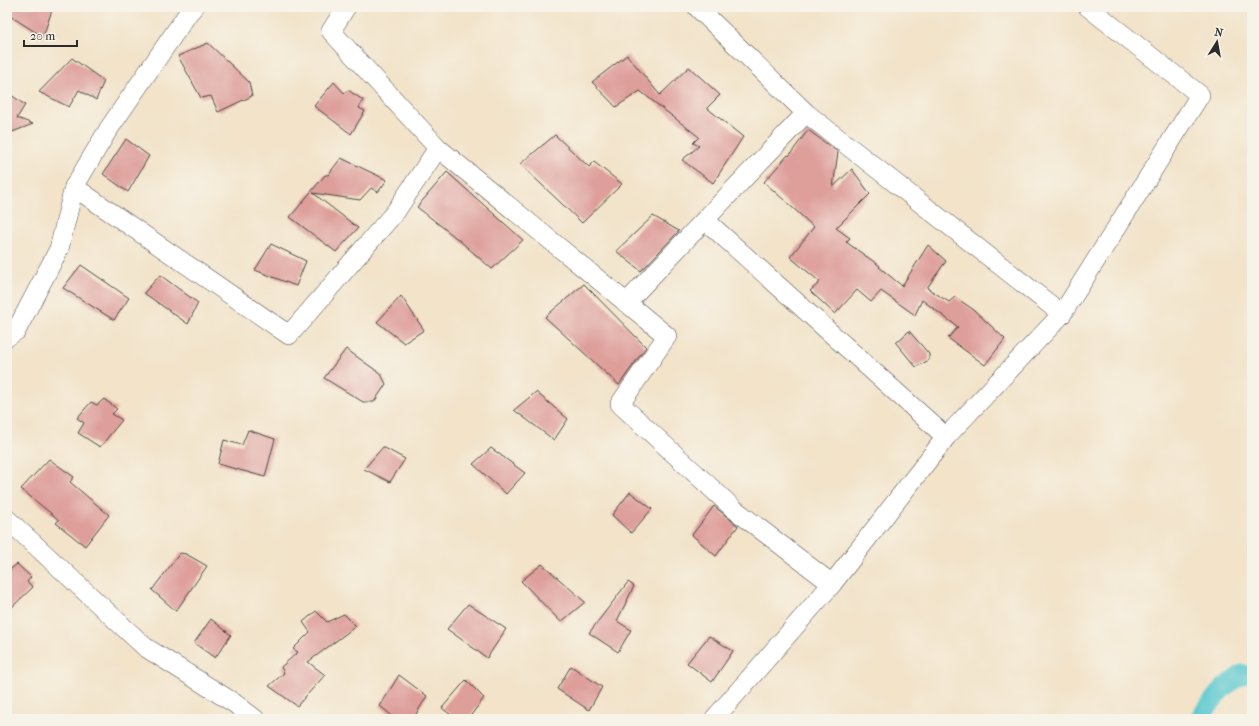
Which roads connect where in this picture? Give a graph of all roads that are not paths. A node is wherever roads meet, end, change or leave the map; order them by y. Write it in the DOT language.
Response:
graph roads {
  1 [pos="194,7"];
  2 [pos="346,7"];
  3 [pos="697,7"];
  4 [pos="1088,7"];
  5 [pos="806,113"];
  6 [pos="438,148"];
  7 [pos="74,187"];
  8 [pos="705,220"];
  9 [pos="626,303"];
  10 [pos="1062,314"];
  11 [pos="7,337"];
  12 [pos="946,436"];
  13 [pos="7,519"];
  14 [pos="832,584"];
  15 [pos="255,719"];
  16 [pos="714,719"];
  1 -- 7 [label="street"];
  2 -- 6 [label="street"];
  3 -- 5 [label="street"];
  4 -- 10 [label="street"];
  5 -- 8 [label="street"];
  5 -- 10 [label="street"];
  6 -- 7 [label="street"];
  6 -- 9 [label="street"];
  7 -- 11 [label="street"];
  8 -- 9 [label="street"];
  8 -- 12 [label="street"];
  9 -- 14 [label="street"];
  10 -- 12 [label="street"];
  12 -- 14 [label="street"];
  13 -- 15 [label="street"];
  14 -- 16 [label="street"];
}
